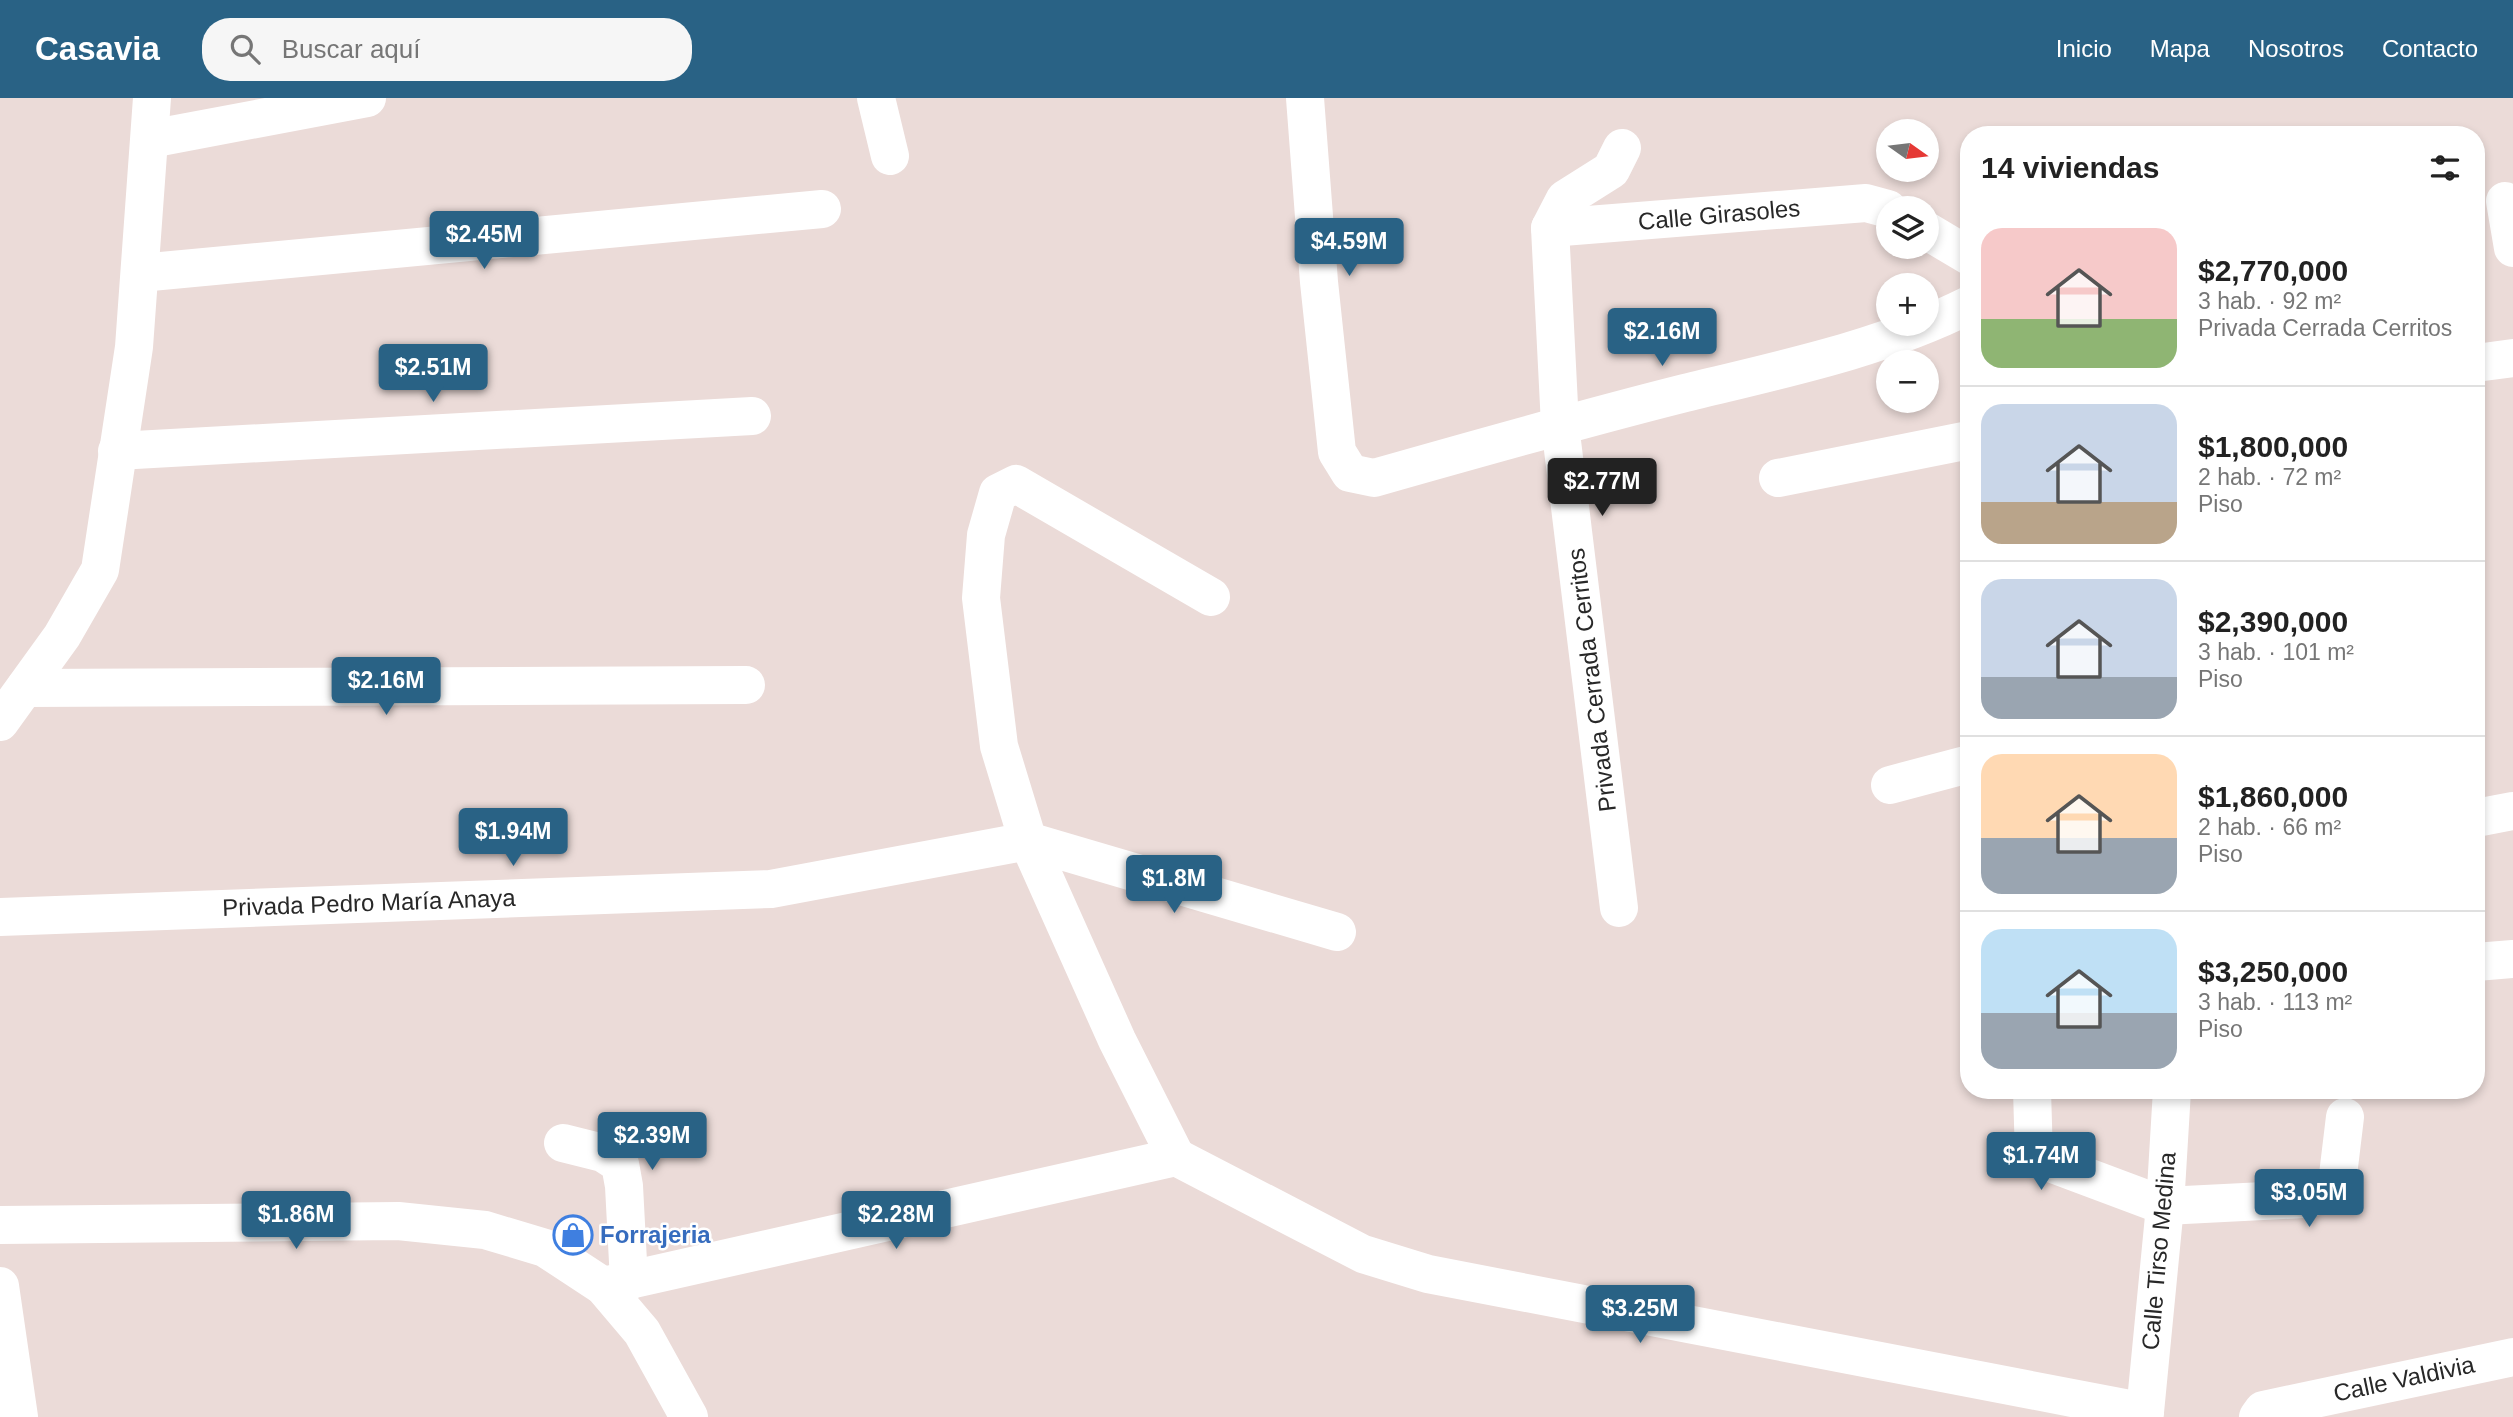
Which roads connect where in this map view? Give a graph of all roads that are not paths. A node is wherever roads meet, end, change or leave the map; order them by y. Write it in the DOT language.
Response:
graph roads {
  1 [pos="152,98"];
  2 [pos="367,98"];
  3 [pos="876,98"];
  4 [pos="1305,98"];
  5 [pos="150,139"];
  6 [pos="1622,148"];
  7 [pos="890,156"];
  8 [pos="2505,201"];
  9 [pos="1876,206"];
  10 [pos="822,209"];
  11 [pos="1550,228"];
  12 [pos="1939,238"];
  13 [pos="2513,248"];
  14 [pos="1960,251"];
  15 [pos="140,273"];
  16 [pos="1960,310"];
  17 [pos="2513,358"];
  18 [pos="2485,362"];
  19 [pos="752,416"];
  20 [pos="1560,425"];
  21 [pos="1960,442"];
  22 [pos="117,451"];
  23 [pos="1778,478"];
  24 [pos="1211,597"];
  25 [pos="746,685"];
  26 [pos="25,688"];
  27 [pos="0,722"];
  28 [pos="1960,766"];
  29 [pos="1890,785"];
  30 [pos="2513,811"];
  31 [pos="2485,816"];
  32 [pos="1028,841"];
  33 [pos="1619,908"];
  34 [pos="0,917"];
  35 [pos="1337,932"];
  36 [pos="2513,958"];
  37 [pos="2485,961"];
  38 [pos="2032,1099"];
  39 [pos="2171,1099"];
  40 [pos="2344,1117"];
  41 [pos="563,1143"];
  42 [pos="1176,1157"];
  43 [pos="2165,1206"];
  44 [pos="0,1225"];
  45 [pos="616,1284"];
  46 [pos="0,1286"];
  47 [pos="2513,1357"];
  48 [pos="2148,1415"];
  49 [pos="19,1417"];
  50 [pos="689,1417"];
  51 [pos="2258,1417"];
  1 -- 5 [label="street"];
  2 -- 5 [label="street"];
  3 -- 7 [label="street"];
  4 -- 20 [label="street"];
  5 -- 15 [label="street"];
  6 -- 11 [label="street"];
  8 -- 13 [label="street"];
  9 -- 11 [label="street, Calle Girasoles"];
  10 -- 15 [label="street"];
  11 -- 20 [label="street, Privada Cerrada Cerritos"];
  12 -- 14 [label="street"];
  15 -- 22 [label="street"];
  16 -- 20 [label="street"];
  17 -- 18 [label="street"];
  19 -- 22 [label="street"];
  20 -- 33 [label="street, Privada Cerrada Cerritos"];
  21 -- 23 [label="street"];
  22 -- 26 [label="street"];
  24 -- 32 [label="street"];
  25 -- 26 [label="street"];
  26 -- 27 [label="street"];
  28 -- 29 [label="street"];
  30 -- 31 [label="street"];
  32 -- 34 [label="street, Privada Pedro María Anaya"];
  32 -- 35 [label="street"];
  32 -- 42 [label="street"];
  36 -- 37 [label="street"];
  38 -- 43 [label="street"];
  39 -- 43 [label="street, Calle Tirso Medina"];
  40 -- 43 [label="street"];
  41 -- 45 [label="street"];
  42 -- 45 [label="street"];
  42 -- 48 [label="street"];
  43 -- 48 [label="street, Calle Tirso Medina"];
  44 -- 45 [label="street"];
  45 -- 50 [label="street"];
  46 -- 49 [label="street"];
  47 -- 51 [label="street, Calle Valdivia"];
}
